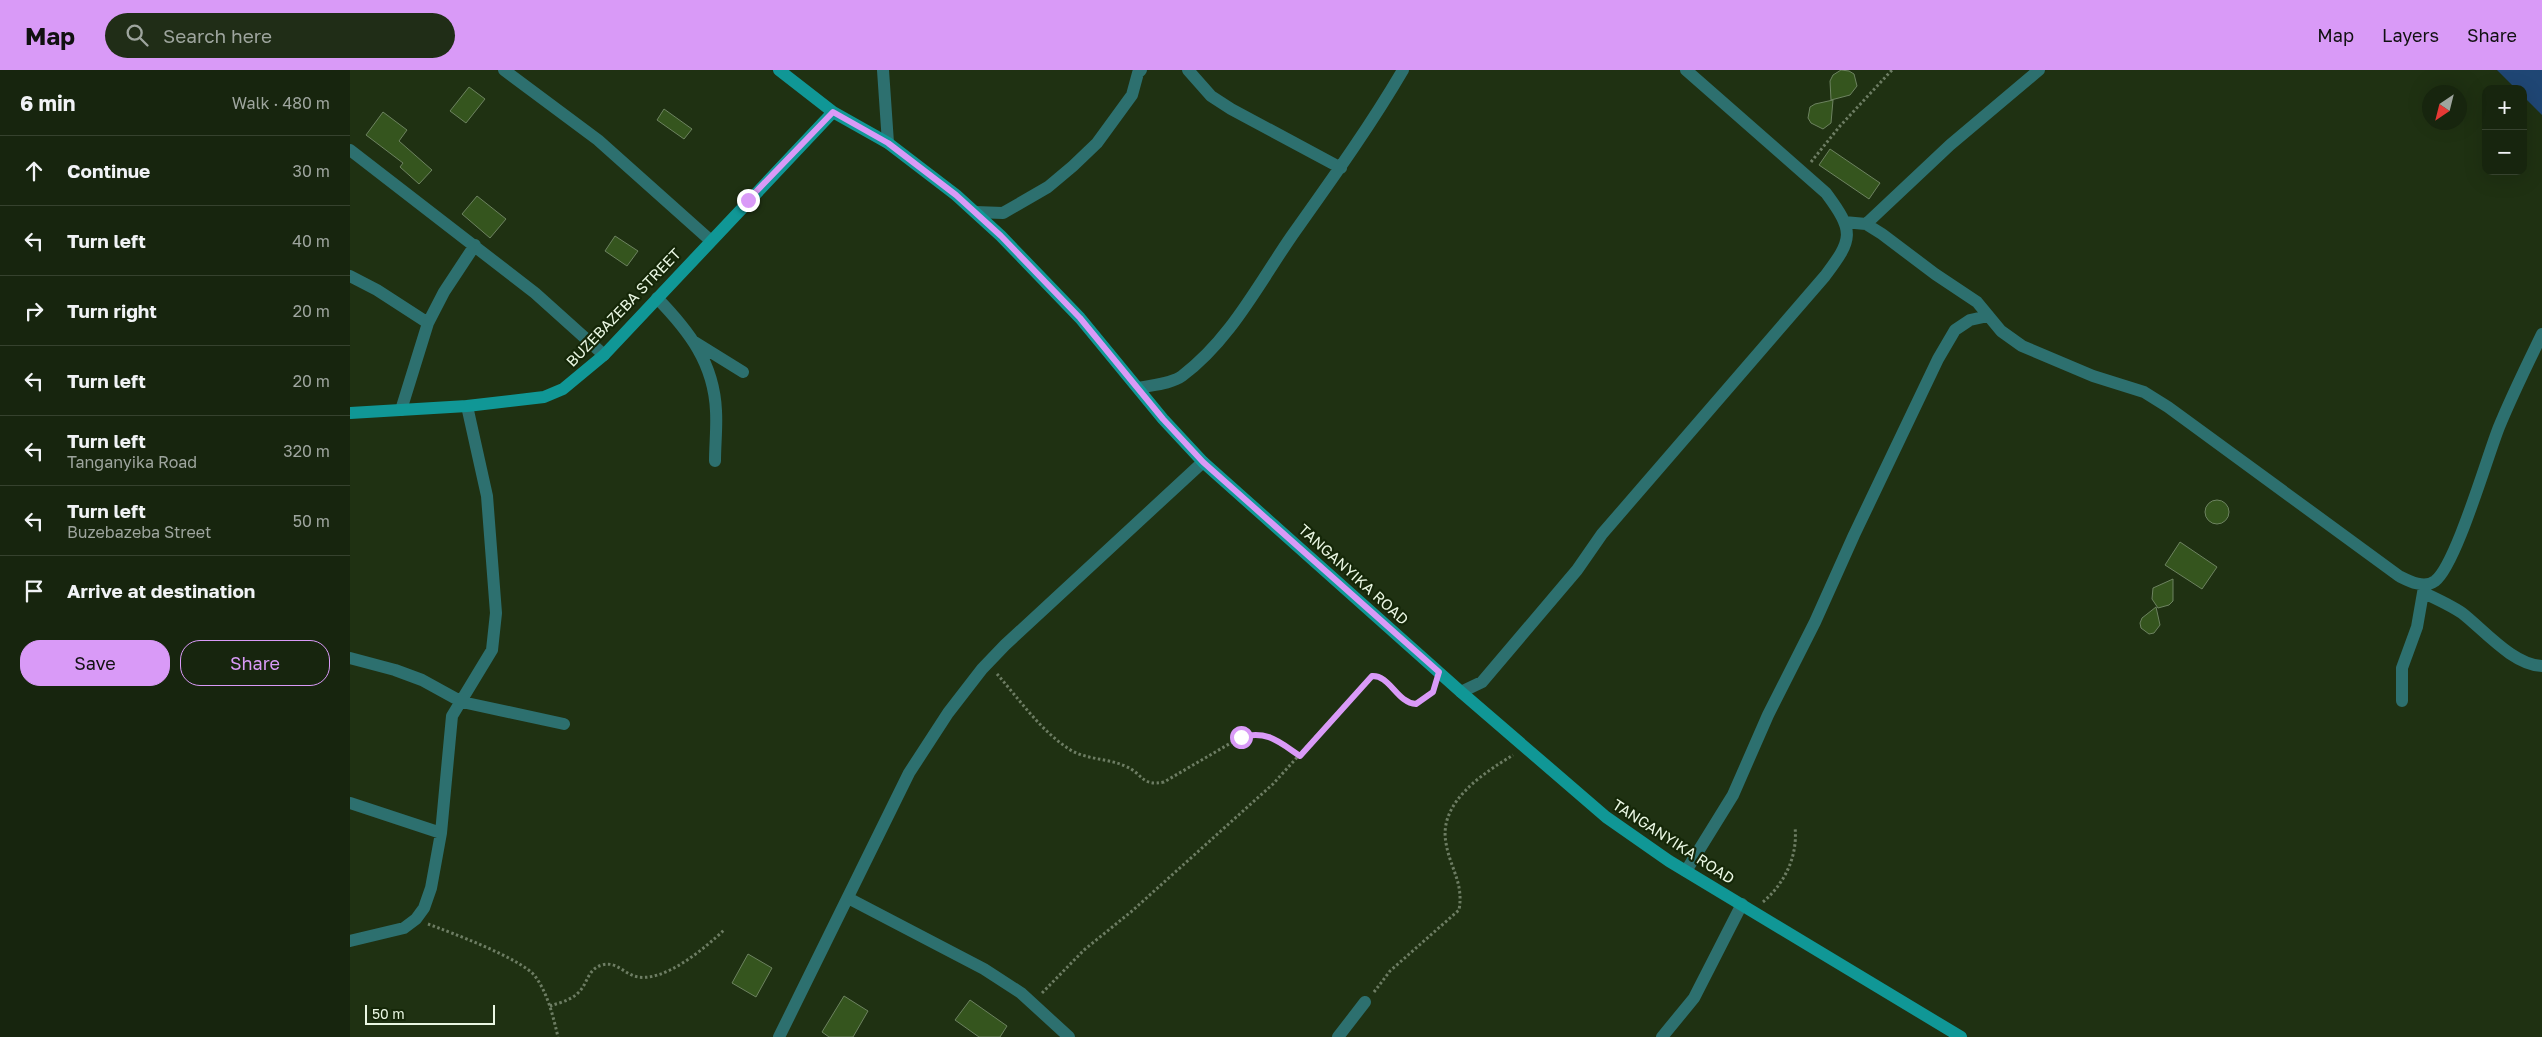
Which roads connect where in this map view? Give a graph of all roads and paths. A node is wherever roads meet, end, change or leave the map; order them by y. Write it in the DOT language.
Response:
graph roads {
  1 [pos="504,70"];
  2 [pos="779,70"];
  3 [pos="883,70"];
  4 [pos="1141,70"];
  5 [pos="1188,70"];
  6 [pos="1403,70"];
  7 [pos="1686,70"];
  8 [pos="1892,70"];
  9 [pos="2039,70"];
  10 [pos="833,112"];
  11 [pos="888,143"];
  12 [pos="350,150"];
  13 [pos="1341,168"];
  14 [pos="1803,173"];
  15 [pos="975,212"];
  16 [pos="1844,222"];
  17 [pos="1866,224"];
  18 [pos="710,240"];
  19 [pos="475,245"];
  20 [pos="350,276"];
  21 [pos="657,298"];
  22 [pos="1988,316"];
  23 [pos="428,323"];
  24 [pos="2542,334"];
  25 [pos="693,341"];
  26 [pos="604,355"];
  27 [pos="743,372"];
  28 [pos="1138,388"];
  29 [pos="467,406"];
  30 [pos="401,410"];
  31 [pos="350,413"];
  32 [pos="715,461"];
  33 [pos="1203,462"];
  34 [pos="2424,588"];
  35 [pos="350,658"];
  36 [pos="987,663"];
  37 [pos="2542,666"];
  38 [pos="1439,672"];
  39 [pos="1461,692"];
  40 [pos="2402,700"];
  41 [pos="462,702"];
  42 [pos="564,724"];
  43 [pos="1524,748"];
  44 [pos="1300,756"];
  45 [pos="350,803"];
  46 [pos="1795,827"];
  47 [pos="440,834"];
  48 [pos="1686,871"];
  49 [pos="848,898"];
  50 [pos="1748,908"];
  51 [pos="416,919"];
  52 [pos="724,930"];
  53 [pos="350,942"];
  54 [pos="1365,1002"];
  55 [pos="1032,1003"];
  56 [pos="550,1006"];
  57 [pos="558,1037"];
  58 [pos="779,1037"];
  59 [pos="1069,1037"];
  60 [pos="1338,1037"];
  61 [pos="1662,1037"];
  62 [pos="1961,1037"];
  1 -- 18 [label="street"];
  2 -- 10 [label="street, TANGANYIKA ROAD"];
  3 -- 11 [label="street"];
  4 -- 15 [label="street"];
  5 -- 13 [label="street"];
  6 -- 13 [label="street"];
  7 -- 14 [label="street"];
  8 -- 14 [label="path"];
  9 -- 17 [label="street"];
  10 -- 11 [label="street, TANGANYIKA ROAD"];
  10 -- 18 [label="street, BUZEBAZEBA STREET"];
  11 -- 15 [label="street, TANGANYIKA ROAD"];
  12 -- 19 [label="street"];
  13 -- 28 [label="street"];
  14 -- 16 [label="street"];
  15 -- 28 [label="street, TANGANYIKA ROAD"];
  16 -- 17 [label="street"];
  16 -- 39 [label="street"];
  17 -- 22 [label="street"];
  18 -- 21 [label="street, BUZEBAZEBA STREET"];
  19 -- 23 [label="street"];
  19 -- 26 [label="street"];
  20 -- 23 [label="street"];
  21 -- 25 [label="street"];
  21 -- 26 [label="street, BUZEBAZEBA STREET"];
  22 -- 34 [label="street"];
  22 -- 48 [label="street"];
  23 -- 30 [label="street"];
  24 -- 34 [label="street"];
  25 -- 27 [label="street"];
  25 -- 32 [label="street"];
  26 -- 29 [label="street, BUZEBAZEBA STREET"];
  28 -- 33 [label="street, TANGANYIKA ROAD"];
  29 -- 30 [label="street, BUZEBAZEBA STREET"];
  29 -- 41 [label="street"];
  30 -- 31 [label="street, BUZEBAZEBA STREET"];
  33 -- 36 [label="street"];
  33 -- 38 [label="street, TANGANYIKA ROAD"];
  34 -- 37 [label="street"];
  34 -- 40 [label="street"];
  35 -- 41 [label="street"];
  36 -- 44 [label="path"];
  36 -- 49 [label="street"];
  38 -- 39 [label="street, TANGANYIKA ROAD"];
  38 -- 44 [label="path"];
  39 -- 43 [label="street, TANGANYIKA ROAD"];
  41 -- 42 [label="street"];
  41 -- 47 [label="street"];
  43 -- 48 [label="street, TANGANYIKA ROAD"];
  43 -- 54 [label="path"];
  44 -- 55 [label="path"];
  45 -- 47 [label="street"];
  46 -- 50 [label="path"];
  47 -- 51 [label="street"];
  48 -- 50 [label="street, TANGANYIKA ROAD"];
  49 -- 55 [label="street"];
  49 -- 58 [label="street"];
  50 -- 61 [label="street"];
  50 -- 62 [label="street, TANGANYIKA ROAD"];
  51 -- 53 [label="street"];
  51 -- 56 [label="path"];
  52 -- 56 [label="path"];
  54 -- 60 [label="street"];
  55 -- 59 [label="street"];
  56 -- 57 [label="path"];
}
